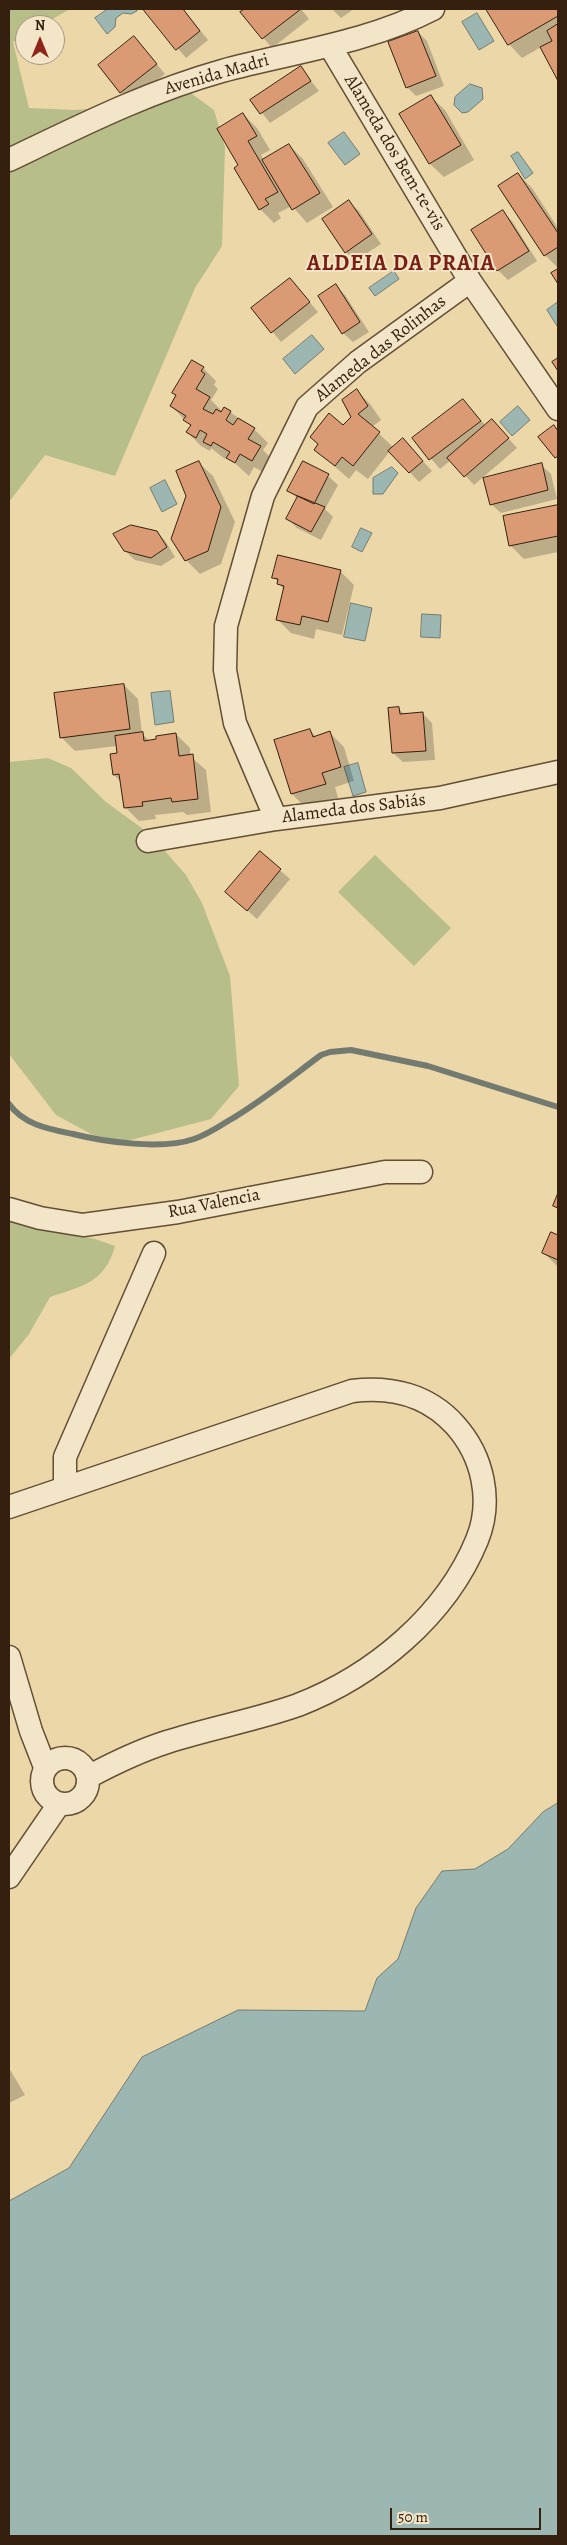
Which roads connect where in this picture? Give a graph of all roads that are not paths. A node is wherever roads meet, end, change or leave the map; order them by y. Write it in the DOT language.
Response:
graph roads {
  1 [pos="421,11"];
  2 [pos="330,46"];
  3 [pos="9,160"];
  4 [pos="470,281"];
  5 [pos="558,409"];
  6 [pos="558,772"];
  7 [pos="276,819"];
  8 [pos="148,841"];
  9 [pos="421,1172"];
  10 [pos="9,1209"];
  11 [pos="154,1253"];
  12 [pos="65,1487"];
  13 [pos="9,1507"];
  14 [pos="9,1657"];
  15 [pos="45,1767"];
  16 [pos="88,1777"];
  17 [pos="59,1804"];
  18 [pos="9,1878"];
  1 -- 2 [label="street, Avenida Madri"];
  2 -- 3 [label="street, Avenida Madri"];
  2 -- 4 [label="street, Alameda dos Bem-te-vis"];
  4 -- 5 [label="street, Alameda dos Bem-te-vis"];
  4 -- 7 [label="street, Alameda das Rolinhas"];
  6 -- 7 [label="street, Alameda dos Sabiás"];
  7 -- 8 [label="street, Alameda dos Sabiás"];
  9 -- 10 [label="street, Rua Valencia"];
  11 -- 12 [label="street"];
  12 -- 13 [label="street"];
  12 -- 16 [label="street"];
  14 -- 15 [label="street"];
  15 -- 16 [label="street"];
  15 -- 17 [label="street"];
  16 -- 17 [label="street"];
  17 -- 18 [label="street"];
}
